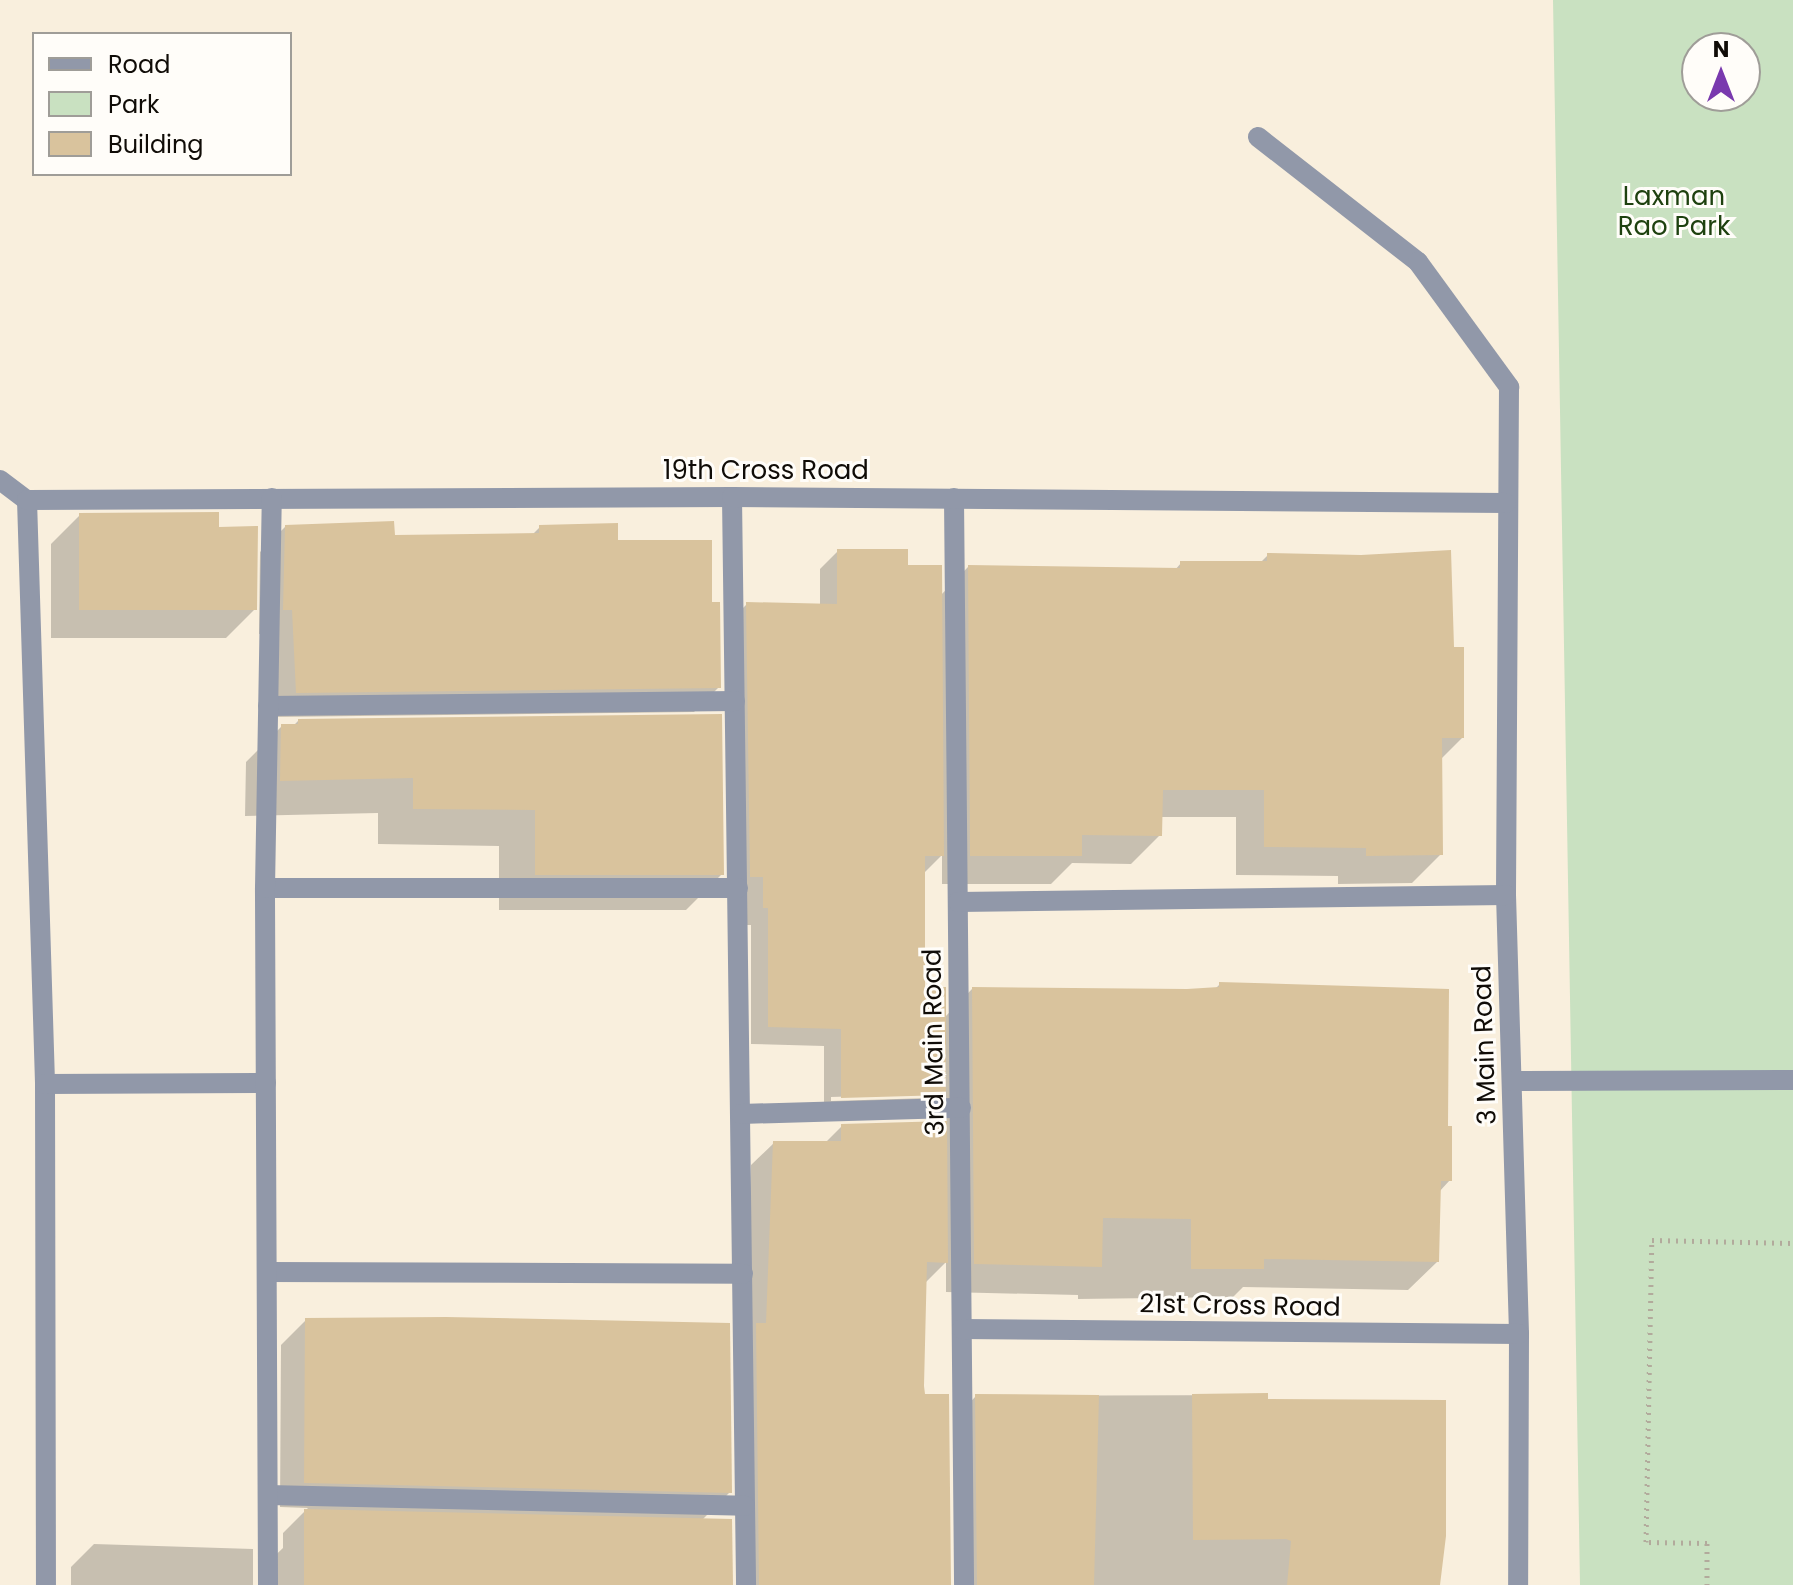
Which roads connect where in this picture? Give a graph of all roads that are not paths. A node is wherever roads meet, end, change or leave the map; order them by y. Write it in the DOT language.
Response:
graph roads {
  1 [pos="1258,137"];
  2 [pos="0,480"];
  3 [pos="732,497"];
  4 [pos="272,498"];
  5 [pos="954,498"];
  6 [pos="27,500"];
  7 [pos="1506,503"];
  8 [pos="735,701"];
  9 [pos="268,706"];
  10 [pos="265,888"];
  11 [pos="738,888"];
  12 [pos="1506,895"];
  13 [pos="958,902"];
  14 [pos="1793,1080"];
  15 [pos="1512,1081"];
  16 [pos="266,1083"];
  17 [pos="45,1084"];
  18 [pos="961,1108"];
  19 [pos="741,1114"];
  20 [pos="267,1272"];
  21 [pos="743,1274"];
  22 [pos="962,1329"];
  23 [pos="1519,1334"];
  24 [pos="268,1495"];
  25 [pos="745,1506"];
  26 [pos="46,1585"];
  27 [pos="268,1585"];
  28 [pos="746,1585"];
  29 [pos="964,1585"];
  30 [pos="1518,1585"];
  1 -- 7 [label="street, 3 Main Road"];
  2 -- 6 [label="street"];
  3 -- 4 [label="street, 19th Cross Road"];
  3 -- 5 [label="street, 19th Cross Road"];
  3 -- 8 [label="street"];
  4 -- 6 [label="street, 19th Cross Road"];
  4 -- 9 [label="street"];
  5 -- 7 [label="street, 19th Cross Road"];
  5 -- 13 [label="street, 3rd Main Road"];
  6 -- 17 [label="street"];
  7 -- 12 [label="street, 3 Main Road"];
  8 -- 9 [label="street"];
  8 -- 11 [label="street"];
  9 -- 10 [label="street"];
  10 -- 11 [label="street"];
  10 -- 16 [label="street"];
  11 -- 19 [label="street"];
  12 -- 13 [label="street"];
  12 -- 15 [label="street, 3 Main Road"];
  13 -- 18 [label="street, 3rd Main Road"];
  14 -- 15 [label="street"];
  15 -- 23 [label="street, 3 Main Road"];
  16 -- 17 [label="street"];
  16 -- 20 [label="street"];
  17 -- 26 [label="street"];
  18 -- 19 [label="street"];
  18 -- 22 [label="street, 3rd Main Road"];
  19 -- 21 [label="street"];
  20 -- 21 [label="street"];
  20 -- 24 [label="street"];
  21 -- 25 [label="street"];
  22 -- 23 [label="street, 21st Cross Road"];
  22 -- 29 [label="street, 3rd Main Road"];
  23 -- 30 [label="street, 3 Main Road"];
  24 -- 25 [label="street"];
  24 -- 27 [label="street"];
  25 -- 28 [label="street"];
}
